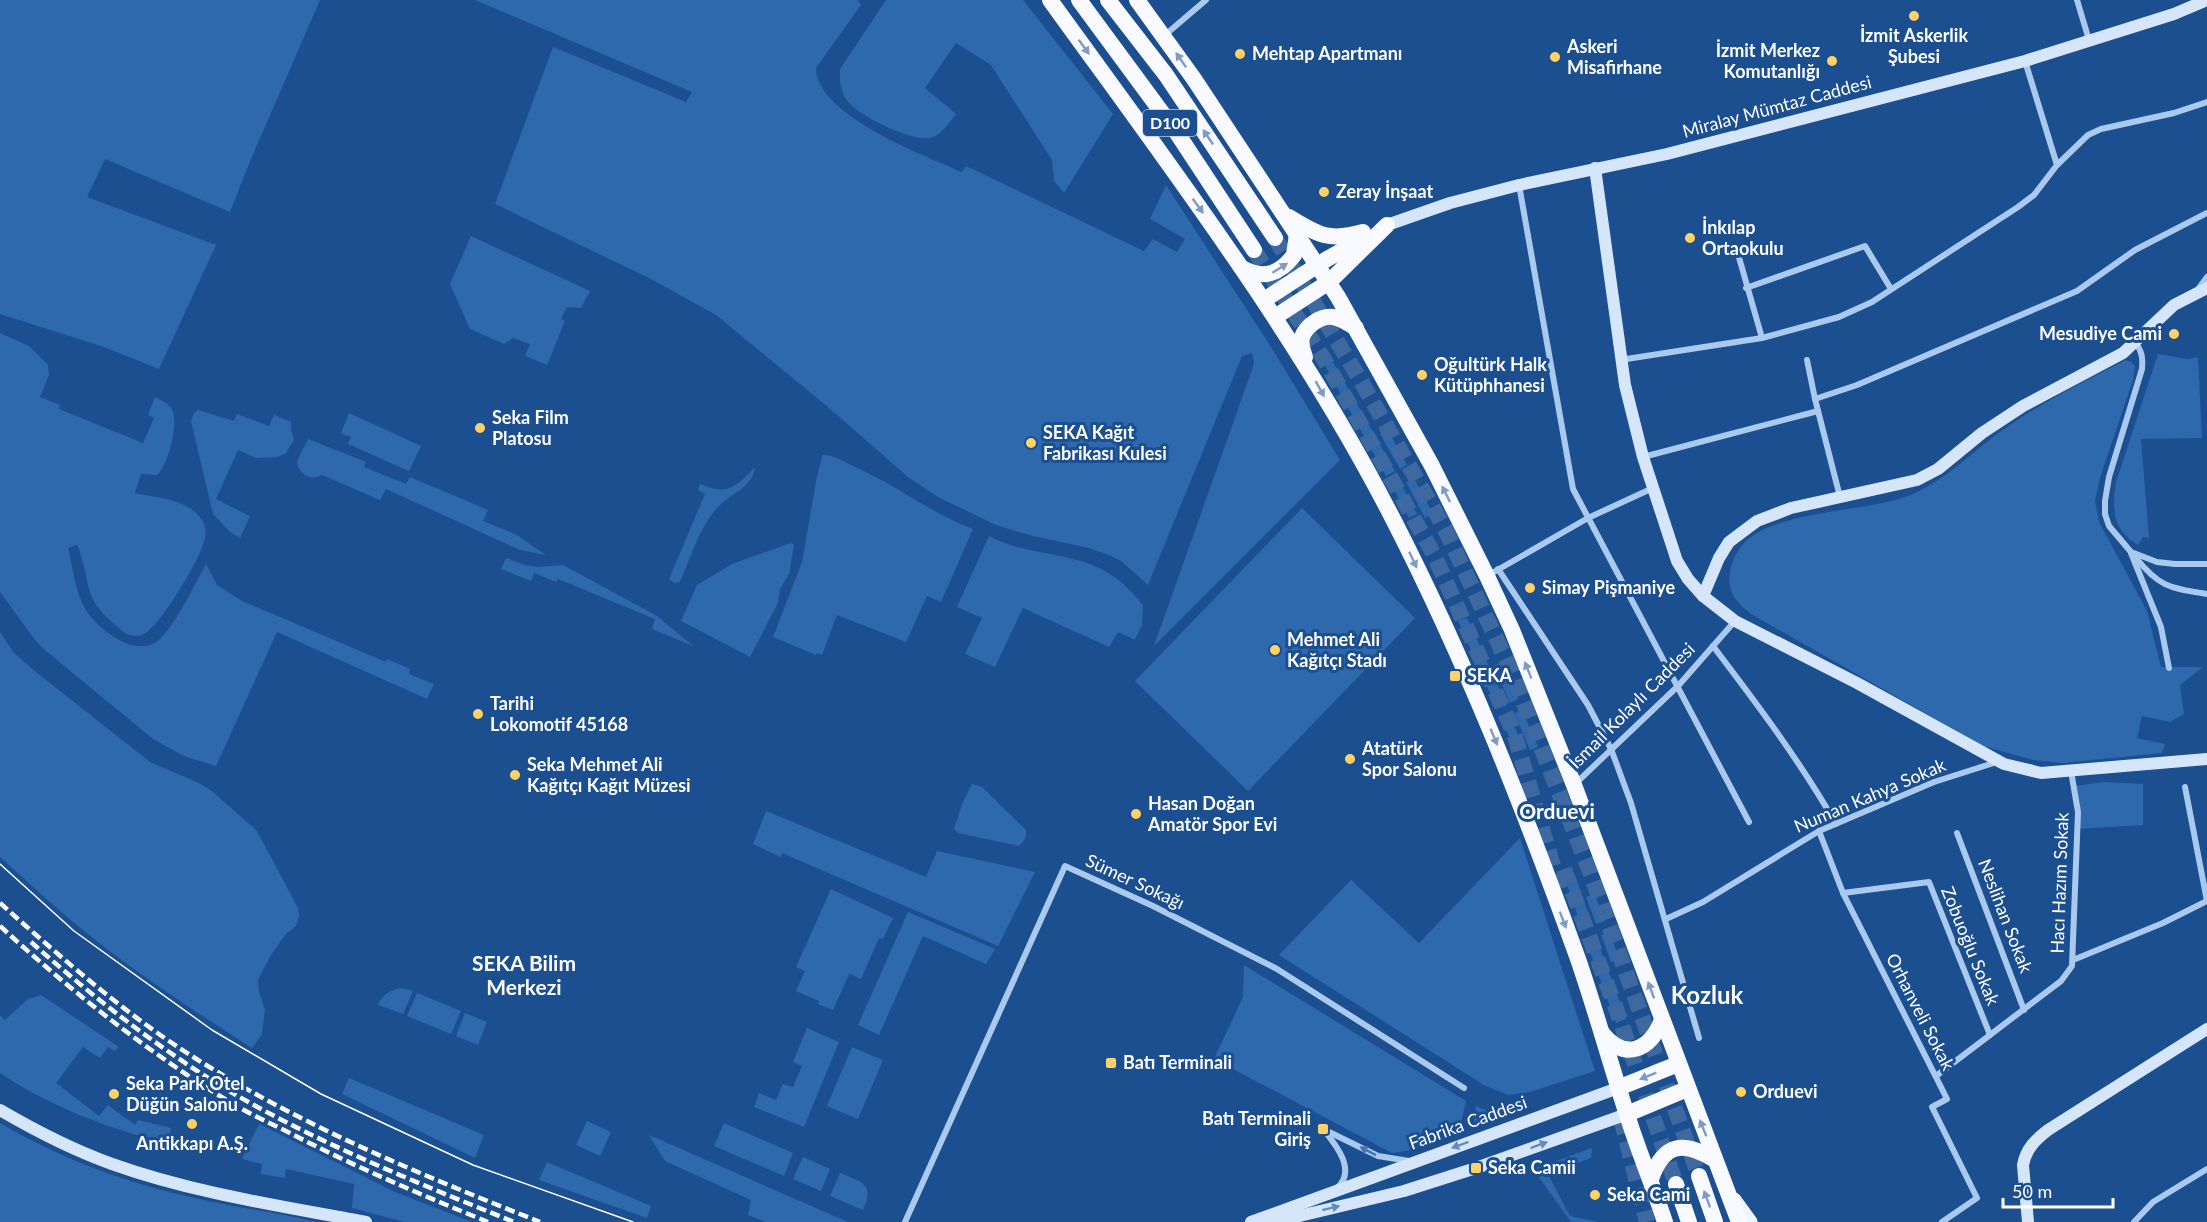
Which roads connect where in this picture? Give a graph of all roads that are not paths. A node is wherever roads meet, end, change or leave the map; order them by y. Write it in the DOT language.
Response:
graph roads {
  1 [pos="1050,0"];
  2 [pos="1079,0"];
  3 [pos="1108,0"];
  4 [pos="1137,0"];
  5 [pos="1206,0"];
  6 [pos="2078,0"];
  7 [pos="2207,0"];
  8 [pos="1164,36"];
  9 [pos="2089,41"];
  10 [pos="2025,61"];
  11 [pos="2207,102"];
  12 [pos="2057,165"];
  13 [pos="1595,168"];
  14 [pos="1519,185"];
  15 [pos="2207,213"];
  16 [pos="1283,214"];
  17 [pos="1387,225"];
  18 [pos="1297,234"];
  19 [pos="1275,238"];
  20 [pos="1254,250"];
  21 [pos="1738,254"];
  22 [pos="1318,265"];
  23 [pos="1242,268"];
  24 [pos="2207,277"];
  25 [pos="1329,282"];
  26 [pos="1746,288"];
  27 [pos="1891,289"];
  28 [pos="2202,289"];
  29 [pos="1264,300"];
  30 [pos="1275,317"];
  31 [pos="1357,328"];
  32 [pos="1762,338"];
  33 [pos="2135,342"];
  34 [pos="1620,360"];
  35 [pos="1807,360"];
  36 [pos="1308,366"];
  37 [pos="1815,399"];
  38 [pos="1818,411"];
  39 [pos="1643,457"];
  40 [pos="1653,488"];
  41 [pos="1840,498"];
  42 [pos="1588,518"];
  43 [pos="2131,552"];
  44 [pos="2207,564"];
  45 [pos="1493,572"];
  46 [pos="2207,594"];
  47 [pos="1703,596"];
  48 [pos="1735,621"];
  49 [pos="1713,646"];
  50 [pos="2169,668"];
  51 [pos="1678,686"];
  52 [pos="1611,749"];
  53 [pos="2207,759"];
  54 [pos="1998,762"];
  55 [pos="2071,771"];
  56 [pos="1574,785"];
  57 [pos="2185,787"];
  58 [pos="1749,822"];
  59 [pos="1836,824"];
  60 [pos="1819,831"];
  61 [pos="1957,833"];
  62 [pos="1843,893"];
  63 [pos="2207,901"];
  64 [pos="1666,920"];
  65 [pos="2073,960"];
  66 [pos="2024,1010"];
  67 [pos="1662,1020"];
  68 [pos="2207,1029"];
  69 [pos="1602,1032"];
  70 [pos="1990,1035"];
  71 [pos="1699,1038"];
  72 [pos="1678,1064"];
  73 [pos="1936,1076"];
  74 [pos="1618,1088"];
  75 [pos="1464,1089"];
  76 [pos="1687,1089"];
  77 [pos="0,1110"];
  78 [pos="1627,1114"];
  79 [pos="1715,1160"];
  80 [pos="1416,1161"];
  81 [pos="2207,1169"];
  82 [pos="1699,1176"];
  83 [pos="1651,1179"];
  84 [pos="1676,1184"];
  85 [pos="1726,1188"];
  86 [pos="1331,1194"];
  87 [pos="366,1222"];
  88 [pos="905,1222"];
  89 [pos="1251,1222"];
  90 [pos="1274,1222"];
  91 [pos="1665,1222"];
  92 [pos="1689,1222"];
  93 [pos="1715,1222"];
  94 [pos="1738,1222"];
  95 [pos="1750,1222"];
  96 [pos="1942,1222"];
  97 [pos="2028,1222"];
  98 [pos="2134,1222"];
  1 -- 23 [label="highway, one-way"];
  2 -- 20 [label="highway, D100"];
  19 -- 3 [label="highway, D100, one-way"];
  4 -- 8 [label="highway"];
  5 -- 8 [label="street"];
  6 -- 9 [label="street"];
  7 -- 9 [label="main road, Miralay Mümtaz Caddesi"];
  16 -- 8 [label="highway, one-way"];
  9 -- 10 [label="main road, Miralay Mümtaz Caddesi"];
  10 -- 12 [label="street"];
  10 -- 13 [label="main road, Miralay Mümtaz Caddesi"];
  11 -- 12 [label="street"];
  12 -- 27 [label="street"];
  13 -- 14 [label="main road, Miralay Mümtaz Caddesi"];
  13 -- 34 [label="main road"];
  14 -- 17 [label="main road, Miralay Mümtaz Caddesi"];
  14 -- 42 [label="street"];
  15 -- 37 [label="street"];
  16 -- 17 [label="highway"];
  16 -- 18 [label="highway"];
  17 -- 22 [label="highway"];
  17 -- 25 [label="highway"];
  18 -- 22 [label="highway"];
  23 -- 18 [label="highway, one-way"];
  21 -- 26 [label="street"];
  22 -- 25 [label="highway"];
  22 -- 29 [label="highway"];
  23 -- 29 [label="highway"];
  24 -- 28 [label="street"];
  25 -- 30 [label="highway"];
  25 -- 31 [label="highway"];
  26 -- 27 [label="street"];
  26 -- 32 [label="street"];
  27 -- 32 [label="street"];
  28 -- 33 [label="main road"];
  29 -- 30 [label="highway"];
  30 -- 36 [label="highway"];
  31 -- 36 [label="highway"];
  45 -- 31 [label="highway, one-way"];
  32 -- 34 [label="street"];
  33 -- 41 [label="main road"];
  33 -- 43 [label="street"];
  34 -- 39 [label="main road"];
  35 -- 37 [label="street"];
  36 -- 69 [label="highway, one-way"];
  37 -- 38 [label="street"];
  38 -- 39 [label="street"];
  38 -- 41 [label="street"];
  39 -- 40 [label="main road"];
  40 -- 42 [label="street"];
  40 -- 47 [label="main road"];
  41 -- 47 [label="main road"];
  42 -- 45 [label="street"];
  42 -- 51 [label="street"];
  43 -- 44 [label="street"];
  43 -- 46 [label="street"];
  43 -- 50 [label="street"];
  45 -- 52 [label="street"];
  56 -- 45 [label="highway, one-way"];
  47 -- 48 [label="main road"];
  48 -- 49 [label="street, İsmail Kolaylı Caddesi"];
  48 -- 54 [label="main road"];
  49 -- 51 [label="street, İsmail Kolaylı Caddesi"];
  49 -- 59 [label="street"];
  51 -- 52 [label="street, İsmail Kolaylı Caddesi"];
  51 -- 58 [label="street"];
  52 -- 56 [label="street, İsmail Kolaylı Caddesi"];
  52 -- 64 [label="street"];
  53 -- 55 [label="main road"];
  54 -- 55 [label="main road"];
  54 -- 59 [label="street, Numan Kahya Sokak"];
  55 -- 65 [label="street, Hacı Hazım Sokak"];
  67 -- 56 [label="highway, one-way"];
  57 -- 63 [label="street"];
  59 -- 60 [label="street, Numan Kahya Sokak"];
  60 -- 62 [label="street, Orhanveli Sokak"];
  60 -- 64 [label="street, Numan Kahya Sokak"];
  61 -- 66 [label="street, Neslihan Sokak"];
  62 -- 70 [label="street, Zobuoğlu Sokak"];
  62 -- 73 [label="street, Orhanveli Sokak"];
  63 -- 65 [label="street"];
  64 -- 71 [label="street"];
  65 -- 66 [label="street, Hacı Hazım Sokak"];
  66 -- 70 [label="street, Hacı Hazım Sokak"];
  67 -- 69 [label="highway"];
  67 -- 72 [label="highway"];
  68 -- 97 [label="main road"];
  69 -- 74 [label="highway"];
  70 -- 73 [label="street, Hacı Hazım Sokak"];
  72 -- 74 [label="highway, one-way"];
  72 -- 76 [label="highway"];
  73 -- 96 [label="street, Orhanveli Sokak"];
  74 -- 78 [label="highway"];
  74 -- 80 [label="main road, Fabrika Caddesi, one-way"];
  75 -- 88 [label="street, Sümer Sokağı"];
  76 -- 78 [label="highway"];
  79 -- 76 [label="highway, one-way"];
  77 -- 87 [label="main road"];
  78 -- 83 [label="highway"];
  90 -- 78 [label="main road, one-way"];
  79 -- 83 [label="highway"];
  79 -- 85 [label="highway"];
  80 -- 86 [label="main road, Fabrika Caddesi"];
  80 -- 86 [label="street, one-way"];
  81 -- 98 [label="street"];
  93 -- 82 [label="highway, one-way"];
  83 -- 91 [label="highway"];
  84 -- 92 [label="highway"];
  85 -- 94 [label="highway"];
  85 -- 95 [label="main road"];
  86 -- 89 [label="main road, Fabrika Caddesi"];
}
